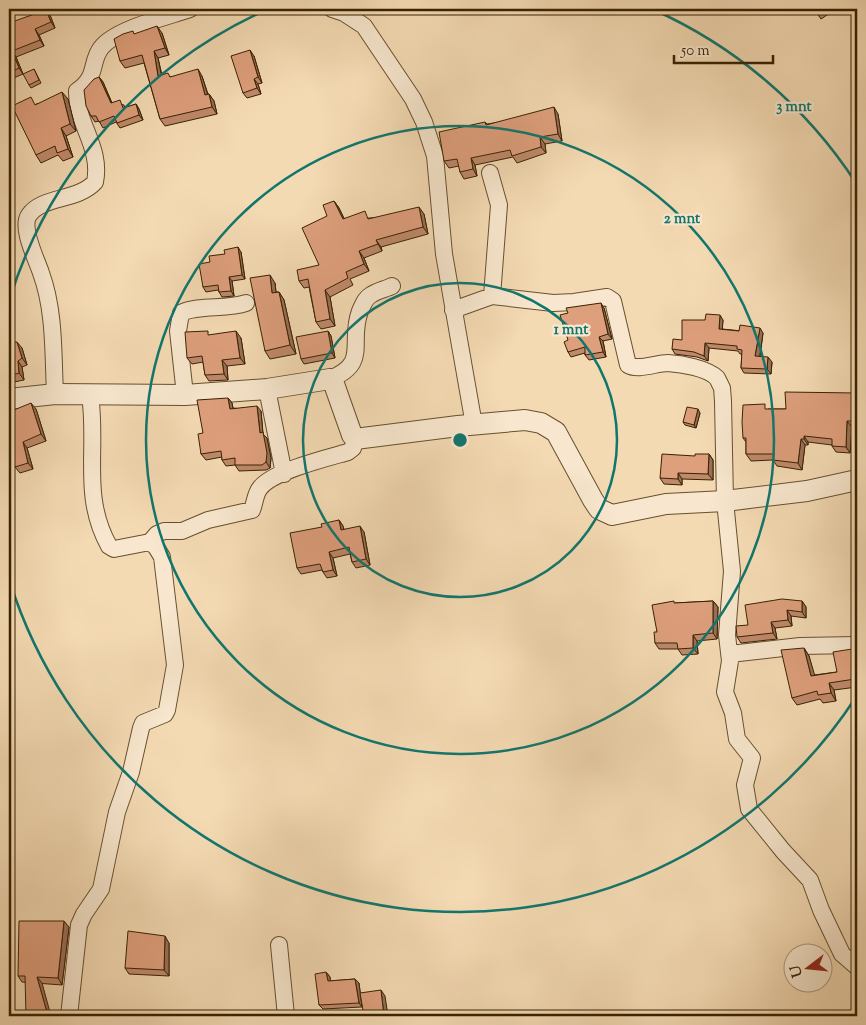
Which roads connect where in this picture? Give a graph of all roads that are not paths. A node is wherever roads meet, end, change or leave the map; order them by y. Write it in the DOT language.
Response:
graph roads {
  1 [pos="190,9"];
  2 [pos="332,9"];
  3 [pos="490,173"];
  4 [pos="392,286"];
  5 [pos="492,296"];
  6 [pos="246,303"];
  7 [pos="453,310"];
  8 [pos="330,379"];
  9 [pos="267,389"];
  10 [pos="55,394"];
  11 [pos="90,395"];
  12 [pos="185,396"];
  13 [pos="9,399"];
  14 [pos="474,425"];
  15 [pos="355,439"];
  16 [pos="284,474"];
  17 [pos="857,480"];
  18 [pos="725,501"];
  19 [pos="150,542"];
  20 [pos="857,645"];
  21 [pos="730,654"];
  22 [pos="279,945"];
  23 [pos="857,967"];
  24 [pos="70,1016"];
  25 [pos="286,1016"];
  1 -- 10 [label="street"];
  2 -- 7 [label="street"];
  3 -- 5 [label="street"];
  4 -- 8 [label="street"];
  5 -- 7 [label="street"];
  5 -- 18 [label="street"];
  6 -- 12 [label="street"];
  7 -- 14 [label="street"];
  8 -- 9 [label="street"];
  8 -- 15 [label="street"];
  9 -- 12 [label="street"];
  9 -- 16 [label="street"];
  10 -- 11 [label="street"];
  10 -- 13 [label="street"];
  11 -- 12 [label="street"];
  11 -- 19 [label="street"];
  14 -- 15 [label="street"];
  14 -- 18 [label="street"];
  15 -- 16 [label="street"];
  16 -- 19 [label="street"];
  17 -- 18 [label="street"];
  18 -- 21 [label="street"];
  19 -- 24 [label="street"];
  20 -- 21 [label="street"];
  21 -- 23 [label="street"];
  22 -- 25 [label="street"];
}
